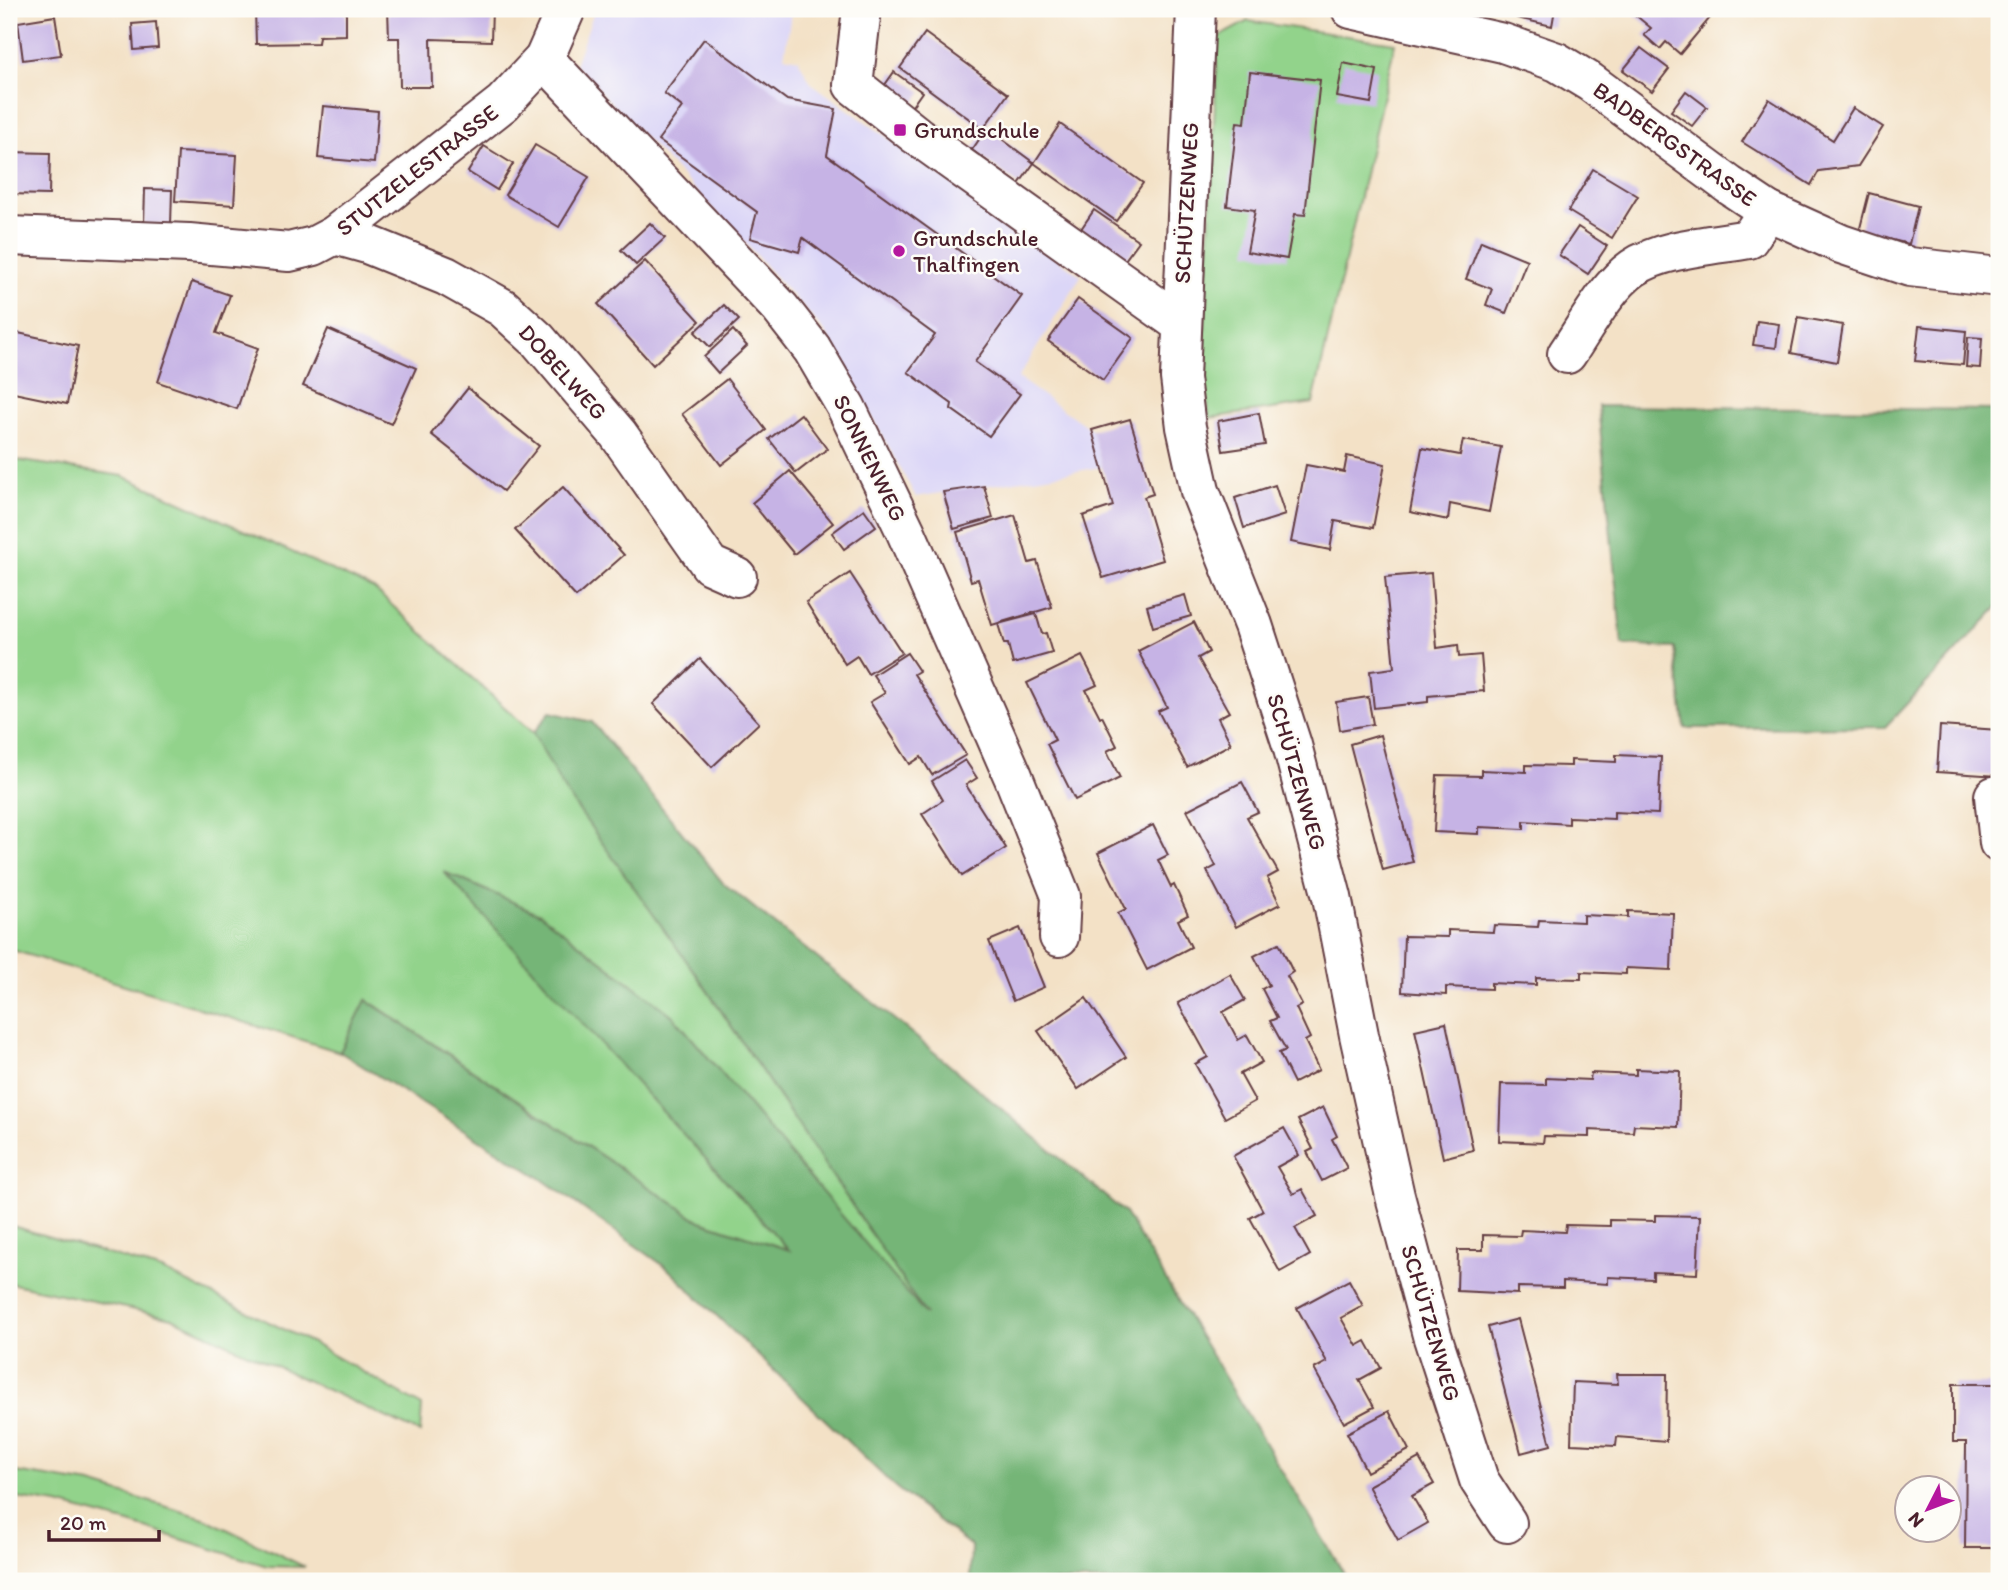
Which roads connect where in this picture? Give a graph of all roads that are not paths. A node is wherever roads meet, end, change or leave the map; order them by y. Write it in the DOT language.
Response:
graph roads {
  1 [pos="566,9"];
  2 [pos="862,9"];
  3 [pos="1196,9"];
  4 [pos="1351,9"];
  5 [pos="544,59"];
  6 [pos="1768,211"];
  7 [pos="335,235"];
  8 [pos="9,236"];
  9 [pos="1999,277"];
  10 [pos="1181,324"];
  11 [pos="1567,355"];
  12 [pos="737,577"];
  13 [pos="1994,796"];
  14 [pos="1999,843"];
  15 [pos="1059,937"];
  16 [pos="1507,1523"];
  1 -- 5 [label="street, STUTZELESTRASSE"];
  2 -- 10 [label="street"];
  3 -- 10 [label="street, SCHÜTZENWEG"];
  4 -- 6 [label="street, BADBERGSTRASSE"];
  5 -- 7 [label="street, STUTZELESTRASSE"];
  5 -- 15 [label="street, SONNENWEG"];
  6 -- 9 [label="street, BADBERGSTRASSE"];
  6 -- 11 [label="street"];
  7 -- 8 [label="street, STUTZELESTRASSE"];
  7 -- 12 [label="street, DOBELWEG"];
  10 -- 16 [label="street, SCHÜTZENWEG"];
  13 -- 14 [label="street"];
}
